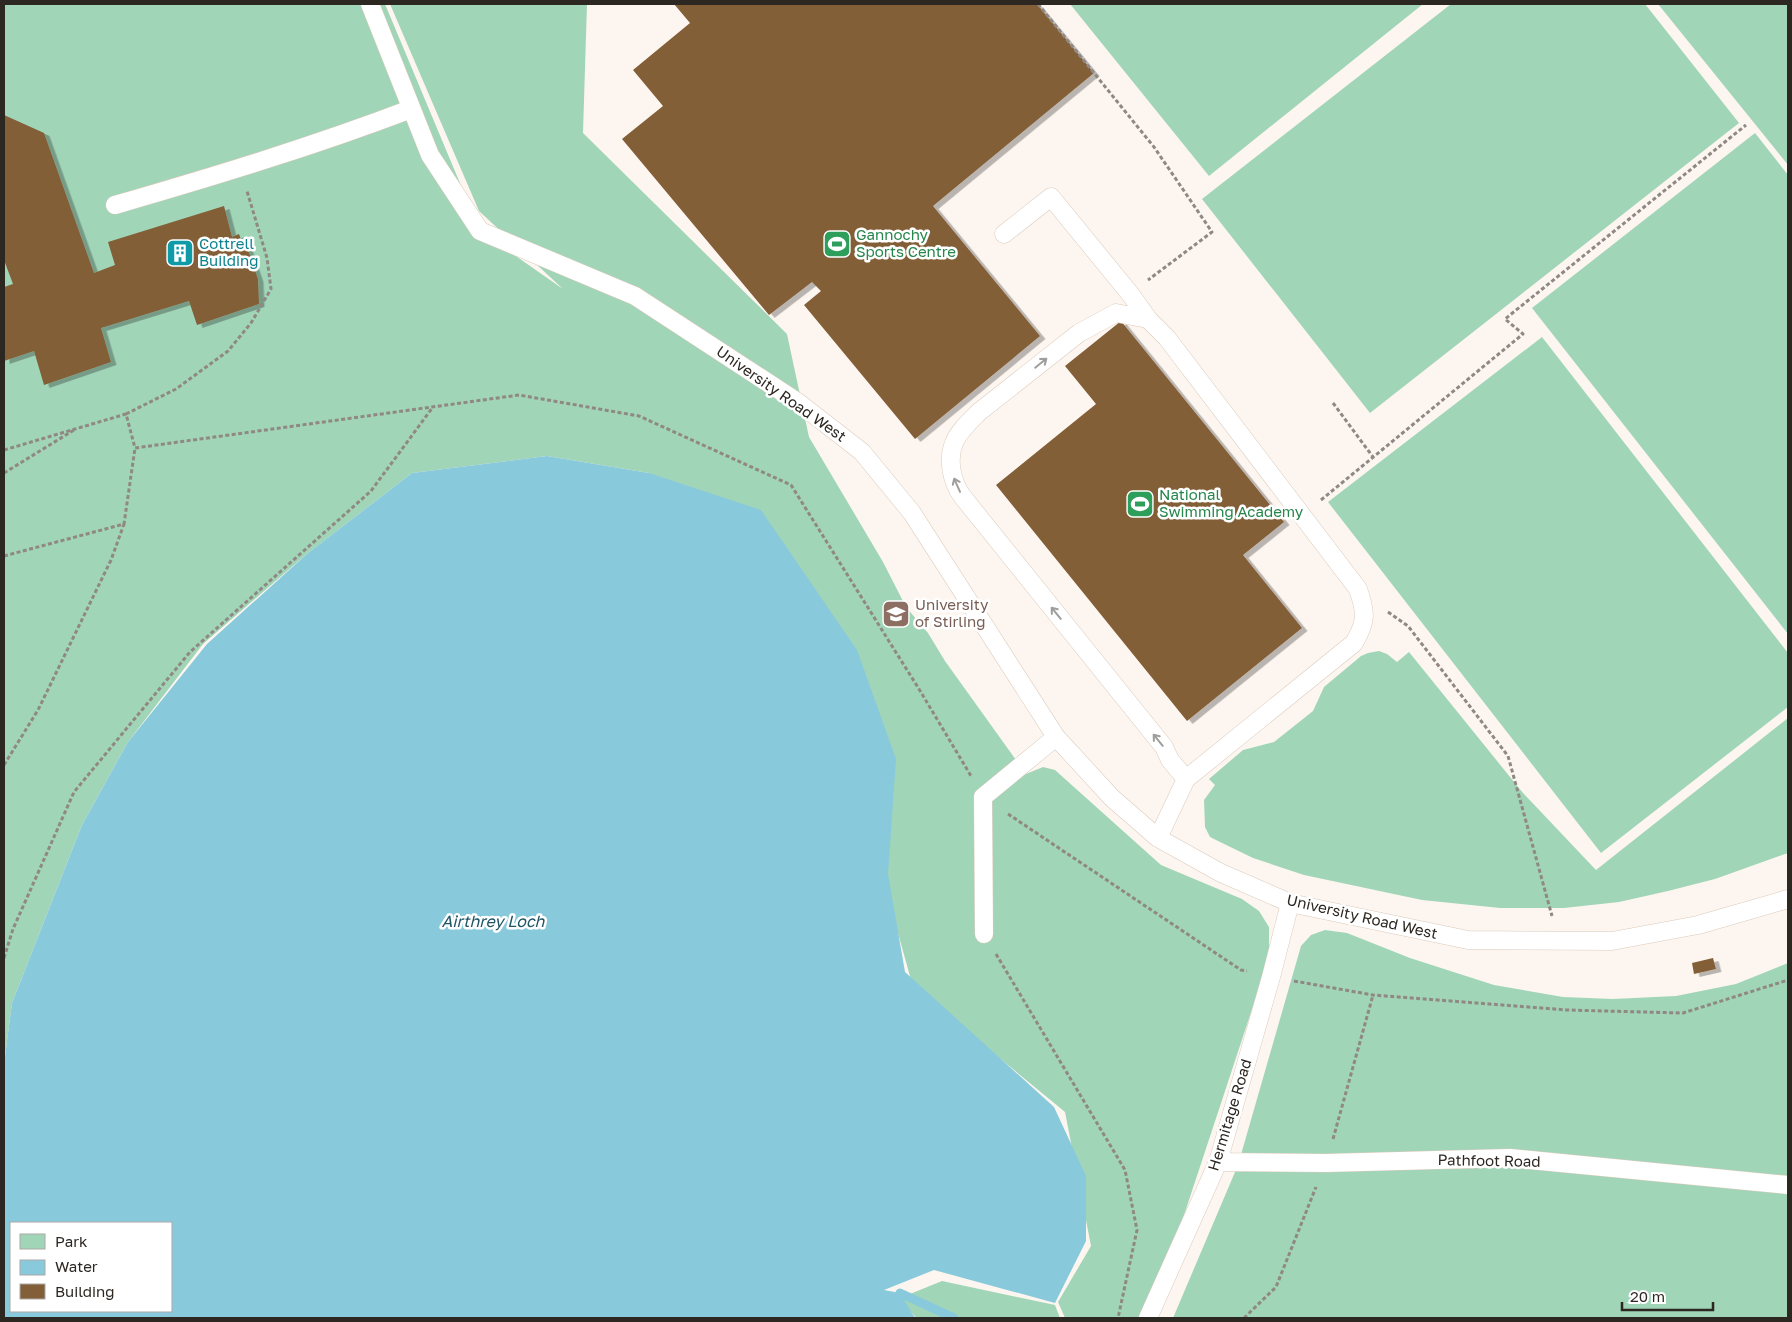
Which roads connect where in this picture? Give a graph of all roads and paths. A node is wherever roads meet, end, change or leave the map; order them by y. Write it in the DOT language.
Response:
graph roads {
  1 [pos="370,4"];
  2 [pos="1038,4"];
  3 [pos="411,109"];
  4 [pos="1746,125"];
  5 [pos="246,186"];
  6 [pos="115,205"];
  7 [pos="1004,234"];
  8 [pos="1131,295"];
  9 [pos="1148,319"];
  10 [pos="1333,403"];
  11 [pos="433,407"];
  12 [pos="126,414"];
  13 [pos="78,428"];
  14 [pos="135,448"];
  15 [pos="4,450"];
  16 [pos="1373,457"];
  17 [pos="4,473"];
  18 [pos="1301,516"];
  19 [pos="124,524"];
  20 [pos="4,556"];
  21 [pos="1358,589"];
  22 [pos="1056,737"];
  23 [pos="4,765"];
  24 [pos="1186,779"];
  25 [pos="983,797"];
  26 [pos="1158,838"];
  27 [pos="1788,898"];
  28 [pos="1290,903"];
  29 [pos="984,934"];
  30 [pos="1559,941"];
  31 [pos="4,958"];
  32 [pos="1271,977"];
  33 [pos="1788,980"];
  34 [pos="1373,995"];
  35 [pos="1218,1162"];
  36 [pos="1326,1163"];
  37 [pos="1788,1185"];
  38 [pos="1118,1318"];
  39 [pos="1148,1318"];
  40 [pos="1244,1318"];
  1 -- 3 [label="lane"];
  2 -- 8 [label="path"];
  3 -- 6 [label="lane"];
  3 -- 22 [label="lane, University Road West"];
  4 -- 16 [label="path"];
  5 -- 12 [label="path"];
  7 -- 8 [label="lane"];
  8 -- 9 [label="lane"];
  9 -- 18 [label="lane"];
  24 -- 9 [label="lane, one-way"];
  10 -- 16 [label="path"];
  11 -- 14 [label="path"];
  11 -- 25 [label="path"];
  11 -- 31 [label="path"];
  12 -- 13 [label="path"];
  12 -- 14 [label="path"];
  13 -- 15 [label="path"];
  13 -- 17 [label="path"];
  14 -- 19 [label="path"];
  16 -- 18 [label="path"];
  18 -- 21 [label="lane"];
  19 -- 20 [label="path"];
  19 -- 23 [label="path"];
  21 -- 24 [label="lane"];
  21 -- 30 [label="path"];
  22 -- 25 [label="lane"];
  22 -- 26 [label="lane, University Road West"];
  24 -- 26 [label="lane"];
  25 -- 29 [label="lane"];
  25 -- 32 [label="path"];
  26 -- 28 [label="lane, University Road West"];
  27 -- 30 [label="lane, University Road West"];
  28 -- 30 [label="lane, University Road West"];
  28 -- 32 [label="lane, Hermitage Road"];
  29 -- 38 [label="path"];
  32 -- 34 [label="path"];
  32 -- 35 [label="lane, Hermitage Road"];
  33 -- 34 [label="path"];
  34 -- 36 [label="path"];
  35 -- 36 [label="lane, Pathfoot Road"];
  35 -- 39 [label="lane, Hermitage Road"];
  36 -- 37 [label="lane, Pathfoot Road"];
  36 -- 40 [label="path"];
}
